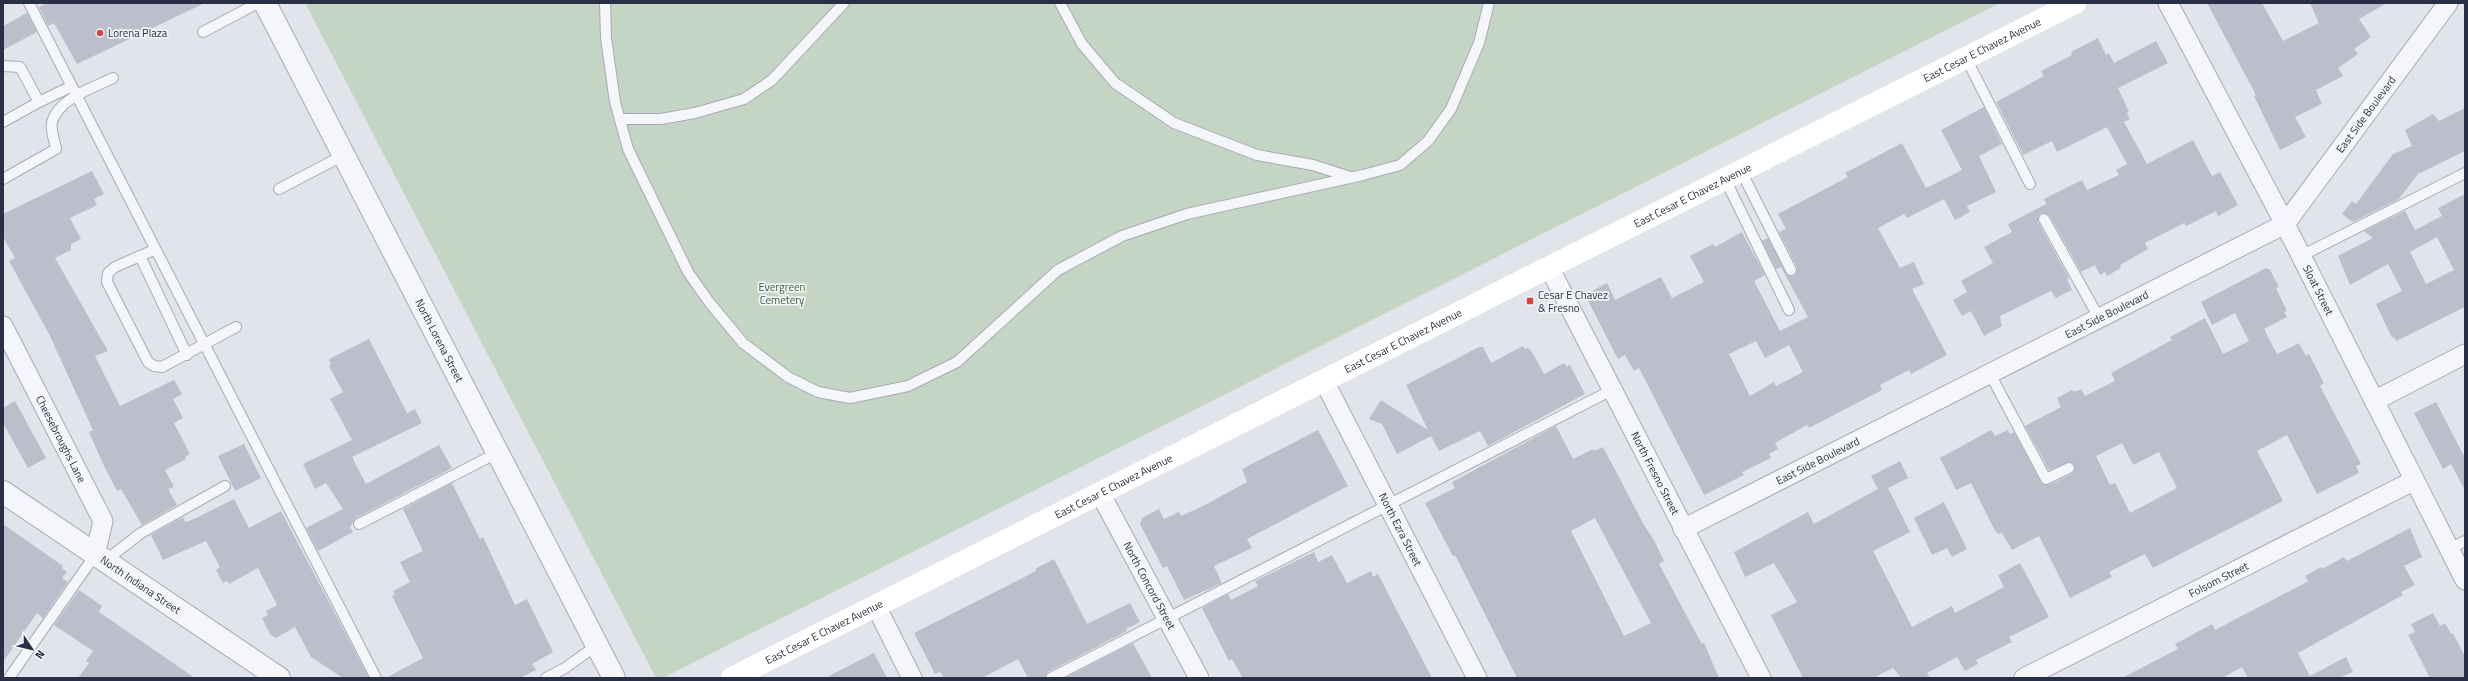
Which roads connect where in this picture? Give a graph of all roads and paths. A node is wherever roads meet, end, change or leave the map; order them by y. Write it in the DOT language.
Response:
graph roads {
  1 [pos="29,3"];
  2 [pos="258,3"];
  3 [pos="265,3"];
  4 [pos="605,3"];
  5 [pos="844,3"];
  6 [pos="1060,3"];
  7 [pos="1489,3"];
  8 [pos="2075,3"];
  9 [pos="2168,3"];
  10 [pos="2448,3"];
  11 [pos="203,32"];
  12 [pos="1966,58"];
  13 [pos="3,66"];
  14 [pos="113,78"];
  15 [pos="70,87"];
  16 [pos="75,97"];
  17 [pos="38,102"];
  18 [pos="620,119"];
  19 [pos="3,122"];
  20 [pos="344,155"];
  21 [pos="2465,173"];
  22 [pos="1733,175"];
  23 [pos="1352,178"];
  24 [pos="3,179"];
  25 [pos="2030,184"];
  26 [pos="279,189"];
  27 [pos="2044,219"];
  28 [pos="2285,224"];
  29 [pos="154,250"];
  30 [pos="140,256"];
  31 [pos="2301,256"];
  32 [pos="1550,267"];
  33 [pos="1791,270"];
  34 [pos="1789,310"];
  35 [pos="2099,318"];
  36 [pos="3,326"];
  37 [pos="236,327"];
  38 [pos="204,346"];
  39 [pos="2465,354"];
  40 [pos="187,355"];
  41 [pos="1990,374"];
  42 [pos="1324,381"];
  43 [pos="1612,390"];
  44 [pos="2374,401"];
  45 [pos="497,453"];
  46 [pos="2069,468"];
  47 [pos="2414,481"];
  48 [pos="225,486"];
  49 [pos="3,492"];
  50 [pos="1100,493"];
  51 [pos="1388,506"];
  52 [pos="359,524"];
  53 [pos="1683,529"];
  54 [pos="2457,545"];
  55 [pos="100,558"];
  56 [pos="2465,580"];
  57 [pos="876,606"];
  58 [pos="1167,618"];
  59 [pos="597,645"];
  60 [pos="9,678"];
  61 [pos="279,678"];
  62 [pos="376,678"];
  63 [pos="546,678"];
  64 [pos="614,678"];
  65 [pos="732,678"];
  66 [pos="912,678"];
  67 [pos="1051,678"];
  68 [pos="1199,678"];
  69 [pos="1477,678"];
  70 [pos="1761,678"];
  71 [pos="2024,678"];
  1 -- 15 [label="lane"];
  2 -- 11 [label="lane"];
  3 -- 20 [label="street, North Lorena Street"];
  4 -- 18 [label="lane"];
  5 -- 18 [label="lane"];
  6 -- 23 [label="lane"];
  7 -- 23 [label="lane"];
  8 -- 12 [label="main road, East Cesar E Chavez Avenue"];
  9 -- 28 [label="street, Sloat Street"];
  10 -- 28 [label="street, East Side Boulevard"];
  12 -- 22 [label="main road, East Cesar E Chavez Avenue"];
  12 -- 25 [label="lane"];
  13 -- 17 [label="lane"];
  14 -- 16 [label="lane"];
  15 -- 16 [label="lane"];
  15 -- 17 [label="lane"];
  16 -- 24 [label="lane"];
  16 -- 29 [label="lane"];
  17 -- 19 [label="lane"];
  18 -- 23 [label="lane"];
  20 -- 26 [label="lane"];
  20 -- 45 [label="street, North Lorena Street"];
  21 -- 31 [label="lane"];
  22 -- 32 [label="main road, East Cesar E Chavez Avenue"];
  22 -- 33 [label="lane"];
  22 -- 34 [label="lane"];
  27 -- 35 [label="lane"];
  28 -- 31 [label="street, Sloat Street"];
  28 -- 35 [label="street, East Side Boulevard"];
  29 -- 30 [label="lane"];
  29 -- 38 [label="lane"];
  30 -- 40 [label="lane"];
  30 -- 40 [label="lane"];
  31 -- 44 [label="street, Sloat Street"];
  32 -- 42 [label="main road, East Cesar E Chavez Avenue"];
  32 -- 43 [label="street, North Fresno Street"];
  35 -- 41 [label="street, East Side Boulevard"];
  36 -- 55 [label="street, Cheesebroughs Lane"];
  37 -- 38 [label="lane"];
  38 -- 40 [label="lane"];
  38 -- 62 [label="lane"];
  39 -- 44 [label="street"];
  41 -- 46 [label="lane"];
  41 -- 53 [label="street, East Side Boulevard"];
  42 -- 50 [label="main road, East Cesar E Chavez Avenue"];
  42 -- 51 [label="street, North Ezra Street"];
  43 -- 51 [label="lane"];
  43 -- 53 [label="street, North Fresno Street"];
  44 -- 47 [label="street, Sloat Street"];
  45 -- 52 [label="lane"];
  45 -- 59 [label="street, North Lorena Street"];
  47 -- 54 [label="street, Sloat Street"];
  47 -- 71 [label="street, Folsom Street"];
  48 -- 55 [label="lane"];
  49 -- 55 [label="street, North Indiana Street"];
  50 -- 57 [label="main road, East Cesar E Chavez Avenue"];
  50 -- 58 [label="street, North Concord Street"];
  51 -- 58 [label="lane"];
  51 -- 69 [label="street, North Ezra Street"];
  53 -- 70 [label="street, North Fresno Street"];
  54 -- 56 [label="street, Sloat Street"];
  55 -- 60 [label="lane"];
  55 -- 61 [label="street, North Indiana Street"];
  57 -- 65 [label="main road, East Cesar E Chavez Avenue"];
  57 -- 66 [label="street"];
  58 -- 67 [label="lane"];
  58 -- 68 [label="street, North Concord Street"];
  59 -- 63 [label="lane"];
  59 -- 64 [label="street, North Lorena Street"];
}
